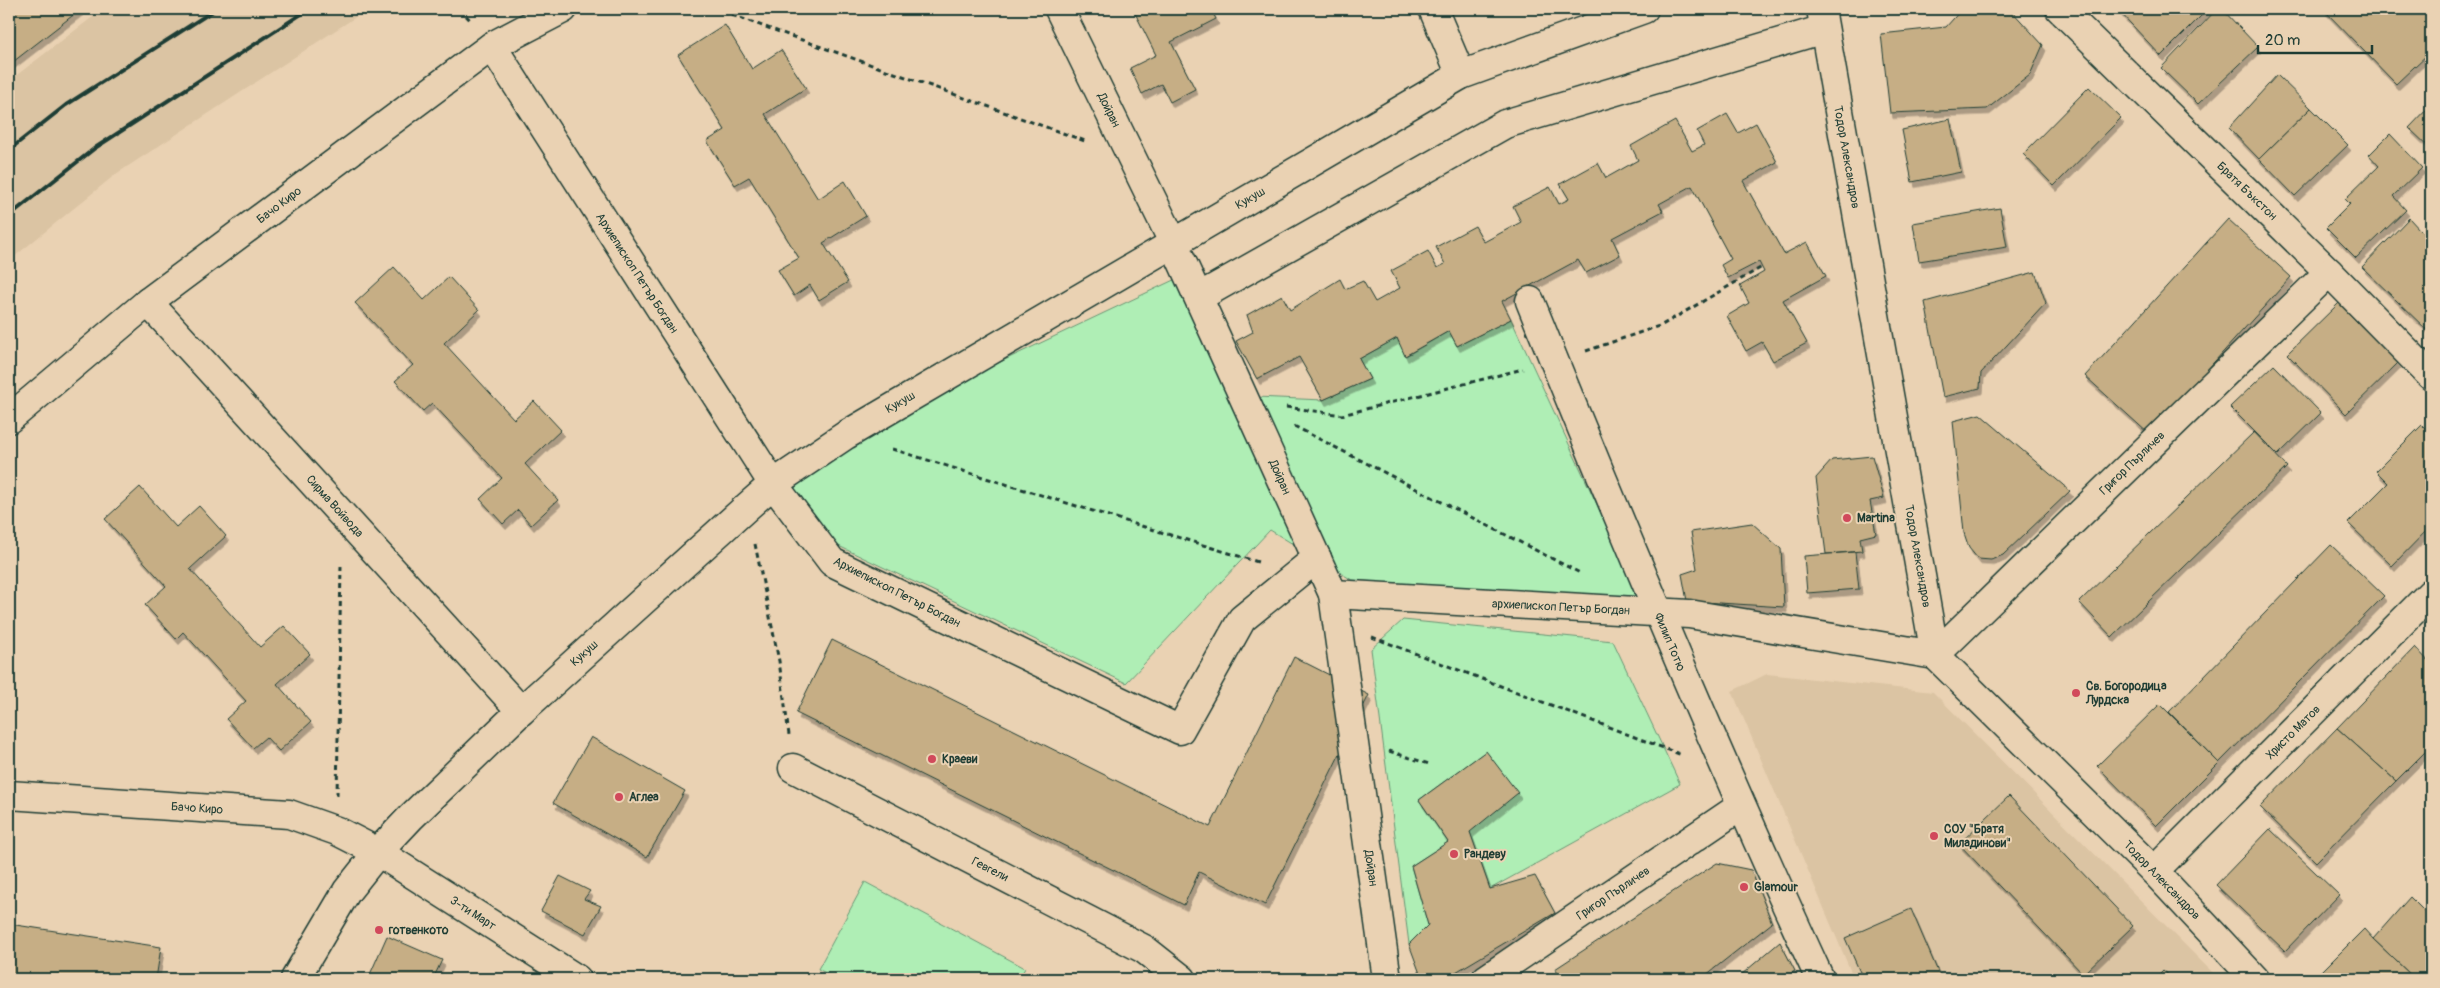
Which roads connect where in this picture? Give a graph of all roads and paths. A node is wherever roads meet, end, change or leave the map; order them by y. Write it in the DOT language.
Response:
graph roads {
  1 [pos="563,9"];
  2 [pos="715,9"];
  3 [pos="1059,9"];
  4 [pos="1433,9"];
  5 [pos="1644,9"];
  6 [pos="2060,9"];
  7 [pos="1822,19"];
  8 [pos="492,46"];
  9 [pos="1461,75"];
  10 [pos="1133,158"];
  11 [pos="1173,242"];
  12 [pos="1762,267"];
  13 [pos="2328,272"];
  14 [pos="1199,298"];
  15 [pos="1530,301"];
  16 [pos="148,302"];
  17 [pos="1554,362"];
  18 [pos="2431,376"];
  19 [pos="1245,401"];
  20 [pos="9,419"];
  21 [pos="846,435"];
  22 [pos="773,484"];
  23 [pos="748,506"];
  24 [pos="342,514"];
  25 [pos="1307,566"];
  26 [pos="1586,576"];
  27 [pos="2431,593"];
  28 [pos="1333,594"];
  29 [pos="1656,612"];
  30 [pos="1337,624"];
  31 [pos="1935,655"];
  32 [pos="521,711"];
  33 [pos="793,768"];
  34 [pos="1726,772"];
  35 [pos="9,795"];
  36 [pos="1740,806"];
  37 [pos="337,831"];
  38 [pos="378,852"];
  39 [pos="2154,871"];
  40 [pos="570,978"];
  41 [pos="295,979"];
  42 [pos="1182,979"];
  43 [pos="1387,979"];
  44 [pos="1486,979"];
  45 [pos="1820,979"];
  46 [pos="2255,979"];
  1 -- 8 [label="street, Бачо Киро"];
  2 -- 10 [label="path"];
  3 -- 10 [label="street, Дойран"];
  4 -- 9 [label="street"];
  5 -- 9 [label="street, Кукуш"];
  6 -- 13 [label="street, Братя Бъкстон"];
  7 -- 14 [label="street"];
  7 -- 31 [label="street, Тодор Александров"];
  8 -- 16 [label="street, Бачо Киро"];
  8 -- 22 [label="street, Архиепископ Петър Богдан"];
  9 -- 11 [label="street, Кукуш"];
  10 -- 11 [label="street, Дойран"];
  11 -- 14 [label="street, Дойран"];
  11 -- 21 [label="street, Кукуш"];
  12 -- 17 [label="path"];
  13 -- 18 [label="street, Братя Бъкстон"];
  13 -- 31 [label="street, Григор Пърличев"];
  14 -- 19 [label="street, Дойран"];
  15 -- 17 [label="street, Филип Тотю"];
  16 -- 20 [label="street, Бачо Киро"];
  16 -- 24 [label="street, Сирма Войвода"];
  17 -- 19 [label="path"];
  17 -- 29 [label="street, Филип Тотю"];
  19 -- 25 [label="street, Дойран"];
  19 -- 26 [label="path"];
  21 -- 22 [label="street, Кукуш"];
  21 -- 25 [label="path"];
  22 -- 23 [label="street, Кукуш"];
  22 -- 25 [label="street, Архиепископ Петър Богдан"];
  23 -- 32 [label="street, Кукуш"];
  23 -- 33 [label="path"];
  24 -- 32 [label="street, Сирма Войвода"];
  24 -- 37 [label="path"];
  25 -- 28 [label="street, Дойран"];
  27 -- 39 [label="street, Христо Матов"];
  28 -- 29 [label="street, архиепископ Петър Богдан"];
  28 -- 30 [label="street, Дойран"];
  29 -- 31 [label="street, архиепископ Петър Богдан"];
  29 -- 34 [label="street, Филип Тотю"];
  30 -- 34 [label="path"];
  30 -- 43 [label="street, Дойран"];
  31 -- 39 [label="street, Тодор Александров"];
  32 -- 38 [label="street, Кукуш"];
  33 -- 42 [label="street, Гевгели"];
  34 -- 36 [label="street, Филип Тотю"];
  35 -- 37 [label="street, Бачо Киро"];
  36 -- 44 [label="street, Григор Пърличев"];
  36 -- 45 [label="street, Филип Тотю"];
  37 -- 38 [label="street, Бачо Киро"];
  38 -- 40 [label="street, 3-ти Март"];
  38 -- 41 [label="street, Кукуш"];
  39 -- 46 [label="street, Тодор Александров"];
}
